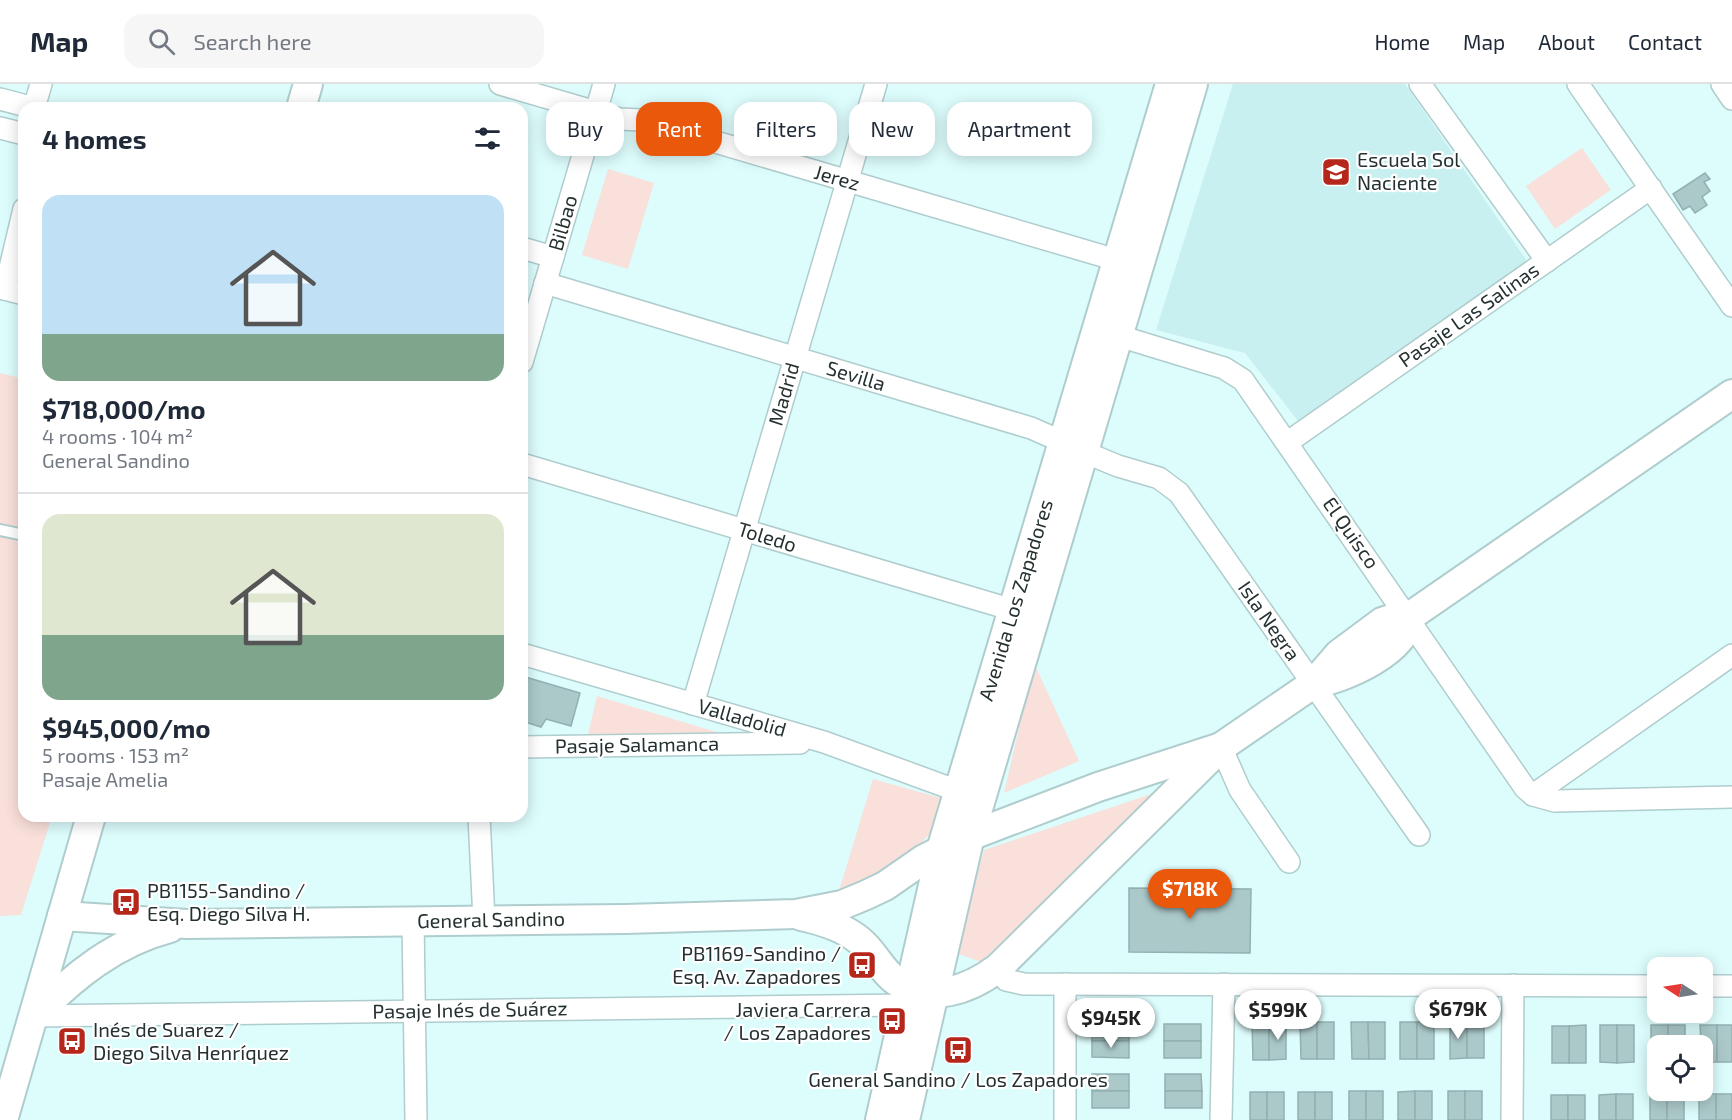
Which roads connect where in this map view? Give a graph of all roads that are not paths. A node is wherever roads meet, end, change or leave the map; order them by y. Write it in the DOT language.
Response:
graph roads {
  1 [pos="40,84"];
  2 [pos="308,84"];
  3 [pos="500,84"];
  4 [pos="604,84"];
  5 [pos="876,84"];
  6 [pos="1170,84"];
  7 [pos="1193,84"];
  8 [pos="1420,84"];
  9 [pos="1578,84"];
  10 [pos="1722,84"];
  11 [pos="0,99"];
  12 [pos="1732,99"];
  13 [pos="36,102"];
  14 [pos="303,102"];
  15 [pos="562,102"];
  16 [pos="599,102"];
  17 [pos="18,104"];
  18 [pos="624,119"];
  19 [pos="0,128"];
  20 [pos="18,132"];
  21 [pos="583,156"];
  22 [pos="847,181"];
  23 [pos="1651,188"];
  24 [pos="18,244"];
  25 [pos="528,250"];
  26 [pos="553,257"];
  27 [pos="1547,261"];
  28 [pos="1128,264"];
  29 [pos="546,283"];
  30 [pos="10,291"];
  31 [pos="1732,306"];
  32 [pos="1119,336"];
  33 [pos="528,342"];
  34 [pos="795,358"];
  35 [pos="1732,394"];
  36 [pos="1288,442"];
  37 [pos="1073,447"];
  38 [pos="528,466"];
  39 [pos="0,530"];
  40 [pos="744,530"];
  41 [pos="18,534"];
  42 [pos="1012,610"];
  43 [pos="1409,617"];
  44 [pos="1732,655"];
  45 [pos="528,656"];
  46 [pos="1313,684"];
  47 [pos="693,704"];
  48 [pos="824,742"];
  49 [pos="528,747"];
  50 [pos="1221,747"];
  51 [pos="1152,769"];
  52 [pos="958,791"];
  53 [pos="1533,795"];
  54 [pos="1732,797"];
  55 [pos="1169,799"];
  56 [pos="89,822"];
  57 [pos="479,822"];
  58 [pos="1419,835"];
  59 [pos="970,836"];
  60 [pos="941,850"];
  61 [pos="1289,862"];
  62 [pos="796,914"];
  63 [pos="62,916"];
  64 [pos="413,921"];
  65 [pos="483,921"];
  66 [pos="187,924"];
  67 [pos="988,976"];
  68 [pos="1065,984"];
  69 [pos="1224,984"];
  70 [pos="1513,985"];
  71 [pos="1647,986"];
  72 [pos="1713,986"];
  73 [pos="1732,986"];
  74 [pos="916,995"];
  75 [pos="414,1010"];
  76 [pos="34,1016"];
  77 [pos="4,1109"];
  78 [pos="416,1120"];
  79 [pos="880,1120"];
  80 [pos="905,1120"];
  81 [pos="1065,1120"];
  82 [pos="1221,1120"];
  83 [pos="1512,1120"];
  1 -- 13 [label="street"];
  2 -- 14 [label="main road"];
  3 -- 15 [label="street, Jerez"];
  4 -- 16 [label="street, Bilbao"];
  5 -- 22 [label="street, Madrid"];
  6 -- 28 [label="main road, Avenida Los Zapadores"];
  7 -- 28 [label="main road, Avenida Los Zapadores"];
  8 -- 27 [label="street"];
  9 -- 23 [label="street"];
  10 -- 12 [label="street"];
  11 -- 17 [label="street"];
  18 -- 22 [label="street, Jerez"];
  19 -- 20 [label="street"];
  21 -- 26 [label="street, Bilbao"];
  22 -- 28 [label="street, Jerez"];
  22 -- 34 [label="street, Madrid"];
  23 -- 27 [label="street, Pasaje Las Salinas"];
  23 -- 31 [label="street"];
  24 -- 30 [label="street"];
  25 -- 26 [label="street"];
  26 -- 29 [label="street, Bilbao"];
  27 -- 36 [label="street, Pasaje Las Salinas"];
  28 -- 32 [label="main road, Avenida Los Zapadores"];
  28 -- 37 [label="main road, Avenida Los Zapadores"];
  29 -- 33 [label="street, Bilbao"];
  29 -- 34 [label="street, Sevilla"];
  32 -- 36 [label="street, El Quisco"];
  32 -- 37 [label="main road, Avenida Los Zapadores"];
  34 -- 37 [label="street, Sevilla"];
  34 -- 40 [label="street, Madrid"];
  35 -- 43 [label="main road"];
  36 -- 43 [label="street, El Quisco"];
  37 -- 42 [label="main road, Avenida Los Zapadores"];
  37 -- 46 [label="street, Isla Negra"];
  37 -- 59 [label="main road, Avenida Los Zapadores"];
  38 -- 40 [label="street, Toledo"];
  39 -- 41 [label="lane"];
  40 -- 42 [label="street, Toledo"];
  40 -- 47 [label="street, Madrid"];
  42 -- 52 [label="main road, Avenida Los Zapadores"];
  43 -- 46 [label="main road"];
  43 -- 53 [label="street, El Quisco"];
  44 -- 53 [label="street"];
  45 -- 47 [label="street, Valladolid"];
  46 -- 50 [label="main road"];
  46 -- 58 [label="street, Isla Negra"];
  47 -- 48 [label="street, Valladolid"];
  48 -- 49 [label="street, Pasaje Salamanca"];
  48 -- 52 [label="street, Valladolid"];
  50 -- 51 [label="main road, General Sandino"];
  50 -- 55 [label="main road"];
  50 -- 61 [label="street"];
  51 -- 55 [label="main road"];
  51 -- 59 [label="main road, General Sandino"];
  52 -- 60 [label="main road, Avenida Los Zapadores"];
  53 -- 54 [label="street"];
  55 -- 67 [label="main road"];
  56 -- 63 [label="main road"];
  57 -- 65 [label="street"];
  59 -- 60 [label="main road, General Sandino"];
  59 -- 74 [label="main road, Avenida Los Zapadores"];
  60 -- 62 [label="main road, General Sandino"];
  60 -- 74 [label="main road, Avenida Los Zapadores"];
  62 -- 65 [label="main road, General Sandino"];
  62 -- 74 [label="main road, General Sandino"];
  63 -- 66 [label="main road, General Sandino"];
  63 -- 76 [label="main road"];
  64 -- 65 [label="main road, General Sandino"];
  64 -- 66 [label="main road, General Sandino"];
  64 -- 75 [label="street"];
  66 -- 76 [label="main road, General Sandino"];
  67 -- 68 [label="street"];
  67 -- 74 [label="main road"];
  68 -- 69 [label="street"];
  68 -- 81 [label="street"];
  69 -- 70 [label="street"];
  69 -- 82 [label="street"];
  70 -- 71 [label="street"];
  70 -- 83 [label="street"];
  72 -- 73 [label="street"];
  74 -- 75 [label="street, Pasaje Inés de Suárez"];
  74 -- 79 [label="main road, Avenida Los Zapadores"];
  74 -- 80 [label="main road, Avenida Los Zapadores"];
  75 -- 76 [label="street, Pasaje Inés de Suárez"];
  75 -- 78 [label="street"];
  76 -- 77 [label="main road"];
}
